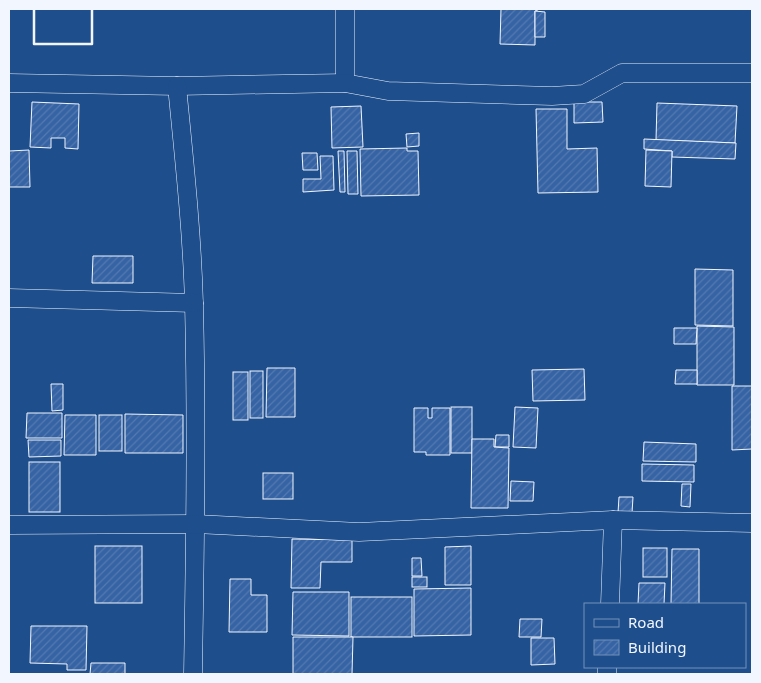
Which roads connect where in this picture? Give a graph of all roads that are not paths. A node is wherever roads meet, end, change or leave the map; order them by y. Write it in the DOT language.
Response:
graph roads {
  1 [pos="345,9"];
  2 [pos="752,73"];
  3 [pos="9,83"];
  4 [pos="345,83"];
  5 [pos="177,86"];
  6 [pos="9,298"];
  7 [pos="194,303"];
  8 [pos="613,520"];
  9 [pos="752,523"];
  10 [pos="196,524"];
  11 [pos="9,525"];
  12 [pos="610,603"];
  13 [pos="193,674"];
  1 -- 4 [label="street"];
  2 -- 4 [label="street"];
  3 -- 5 [label="street"];
  4 -- 5 [label="street"];
  5 -- 7 [label="street"];
  6 -- 7 [label="street"];
  7 -- 10 [label="street"];
  8 -- 9 [label="street"];
  8 -- 10 [label="street"];
  8 -- 12 [label="street"];
  10 -- 11 [label="street"];
  10 -- 13 [label="street"];
}
